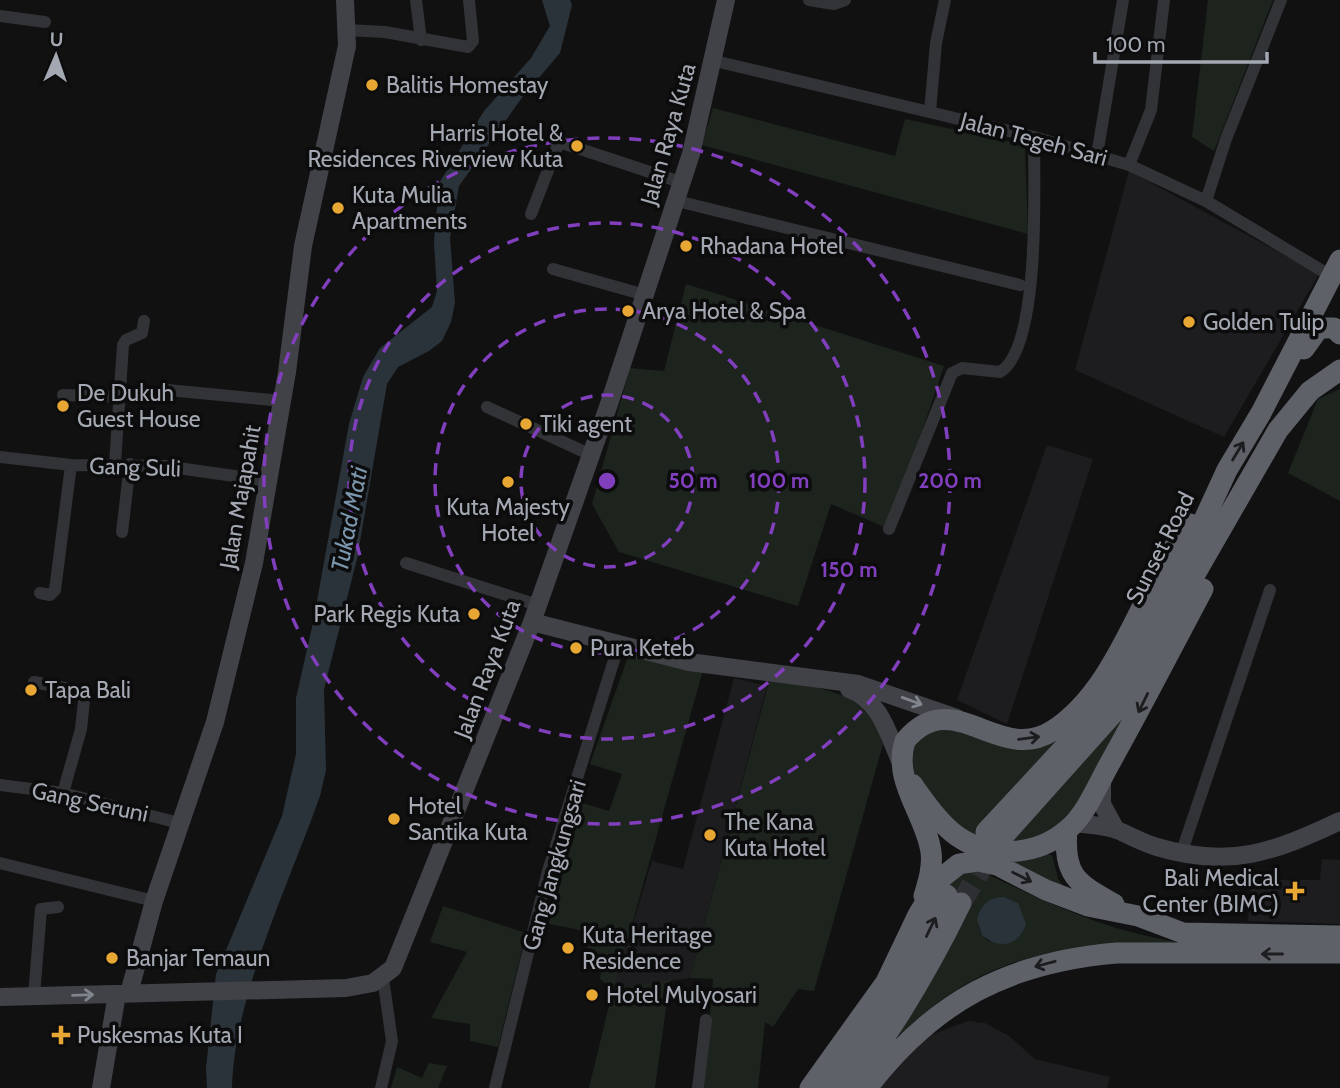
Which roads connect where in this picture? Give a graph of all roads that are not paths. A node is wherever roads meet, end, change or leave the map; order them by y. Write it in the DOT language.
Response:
graph roads {
  1 [pos="345,0"];
  2 [pos="416,0"];
  3 [pos="469,0"];
  4 [pos="726,0"];
  5 [pos="809,0"];
  6 [pos="845,0"];
  7 [pos="945,0"];
  8 [pos="1123,0"];
  9 [pos="1164,0"];
  10 [pos="1281,0"];
  11 [pos="0,16"];
  12 [pos="45,22"];
  13 [pos="347,30"];
  14 [pos="421,40"];
  15 [pos="715,61"];
  16 [pos="930,112"];
  17 [pos="1034,137"];
  18 [pos="1097,155"];
  19 [pos="1129,165"];
  20 [pos="683,183"];
  21 [pos="677,201"];
  22 [pos="1206,201"];
  23 [pos="531,214"];
  24 [pos="1336,268"];
  25 [pos="553,269"];
  26 [pos="1020,285"];
  27 [pos="645,295"];
  28 [pos="144,321"];
  29 [pos="1340,334"];
  30 [pos="1340,354"];
  31 [pos="1340,370"];
  32 [pos="168,390"];
  33 [pos="1310,391"];
  34 [pos="1271,393"];
  35 [pos="63,396"];
  36 [pos="119,397"];
  37 [pos="282,401"];
  38 [pos="486,407"];
  39 [pos="591,455"];
  40 [pos="0,457"];
  41 [pos="115,464"];
  42 [pos="130,464"];
  43 [pos="71,465"];
  44 [pos="269,481"];
  45 [pos="1243,487"];
  46 [pos="1209,512"];
  47 [pos="889,529"];
  48 [pos="122,533"];
  49 [pos="406,563"];
  50 [pos="1270,590"];
  51 [pos="40,593"];
  52 [pos="535,613"];
  53 [pos="619,644"];
  54 [pos="34,682"];
  55 [pos="829,682"];
  56 [pos="965,721"];
  57 [pos="904,770"];
  58 [pos="1102,778"];
  59 [pos="0,785"];
  60 [pos="63,793"];
  61 [pos="1340,821"];
  62 [pos="179,823"];
  63 [pos="1071,827"];
  64 [pos="1116,830"];
  65 [pos="1181,854"];
  66 [pos="0,863"];
  67 [pos="153,901"];
  68 [pos="58,907"];
  69 [pos="918,915"];
  70 [pos="1138,916"];
  71 [pos="1340,936"];
  72 [pos="1340,953"];
  73 [pos="383,978"];
  74 [pos="123,993"];
  75 [pos="34,996"];
  76 [pos="0,997"];
  77 [pos="706,1020"];
  78 [pos="101,1088"];
  79 [pos="381,1088"];
  80 [pos="495,1088"];
  81 [pos="698,1088"];
  82 [pos="810,1088"];
  83 [pos="830,1088"];
  84 [pos="849,1088"];
  85 [pos="867,1088"];
  1 -- 13 [label="street, Jalan Majapahit"];
  2 -- 14 [label="street"];
  3 -- 14 [label="street"];
  4 -- 15 [label="street, Jalan Raya Kuta"];
  5 -- 6 [label="street"];
  7 -- 16 [label="street"];
  8 -- 18 [label="street"];
  9 -- 19 [label="street"];
  10 -- 22 [label="street"];
  11 -- 12 [label="street"];
  13 -- 14 [label="street"];
  13 -- 37 [label="street, Jalan Majapahit"];
  15 -- 16 [label="street, Jalan Tegeh Sari"];
  15 -- 20 [label="street, Jalan Raya Kuta"];
  16 -- 17 [label="street, Jalan Tegeh Sari"];
  17 -- 18 [label="street, Jalan Tegeh Sari"];
  17 -- 47 [label="street"];
  18 -- 19 [label="street, Jalan Tegeh Sari"];
  19 -- 22 [label="street, Jalan Tegeh Sari"];
  20 -- 21 [label="street, Jalan Raya Kuta"];
  20 -- 23 [label="street"];
  21 -- 26 [label="street"];
  21 -- 27 [label="street, Jalan Raya Kuta"];
  22 -- 24 [label="street, Jalan Tegeh Sari"];
  24 -- 34 [label="highway, Sunset Road"];
  25 -- 27 [label="street"];
  27 -- 39 [label="street, Jalan Raya Kuta"];
  28 -- 36 [label="street"];
  29 -- 34 [label="highway"];
  30 -- 33 [label="highway"];
  31 -- 33 [label="highway, Sunset Road"];
  32 -- 37 [label="street"];
  33 -- 45 [label="highway, Sunset Road"];
  46 -- 34 [label="highway, Sunset Road, one-way"];
  35 -- 36 [label="street"];
  36 -- 41 [label="street"];
  37 -- 44 [label="street, Jalan Majapahit"];
  38 -- 39 [label="street"];
  39 -- 52 [label="street, Jalan Raya Kuta"];
  40 -- 43 [label="street, Gang Suli"];
  41 -- 42 [label="street, Gang Suli"];
  41 -- 43 [label="street, Gang Suli"];
  42 -- 44 [label="street, Gang Suli"];
  42 -- 48 [label="street"];
  43 -- 51 [label="street"];
  44 -- 62 [label="street, Jalan Majapahit"];
  45 -- 46 [label="highway, Sunset Road"];
  45 -- 58 [label="highway, one-way"];
  56 -- 46 [label="highway, one-way"];
  49 -- 52 [label="street"];
  50 -- 65 [label="street"];
  52 -- 53 [label="street"];
  52 -- 73 [label="street, Jalan Raya Kuta"];
  53 -- 55 [label="street"];
  53 -- 80 [label="street, Gang Jangkungsari"];
  54 -- 60 [label="street"];
  55 -- 56 [label="street, one-way"];
  55 -- 57 [label="street"];
  56 -- 57 [label="highway"];
  57 -- 63 [label="highway"];
  57 -- 69 [label="highway"];
  58 -- 63 [label="highway"];
  58 -- 64 [label="street"];
  59 -- 60 [label="street, Gang Seruni"];
  60 -- 62 [label="street, Gang Seruni"];
  61 -- 65 [label="street"];
  62 -- 67 [label="street, Jalan Majapahit"];
  63 -- 64 [label="street"];
  63 -- 70 [label="highway"];
  64 -- 65 [label="street"];
  66 -- 67 [label="street"];
  67 -- 74 [label="street, Jalan Majapahit"];
  68 -- 75 [label="street"];
  69 -- 70 [label="highway, one-way"];
  69 -- 82 [label="highway"];
  70 -- 71 [label="highway"];
  72 -- 85 [label="highway, one-way"];
  73 -- 74 [label="street"];
  73 -- 79 [label="street"];
  75 -- 74 [label="street, one-way"];
  74 -- 78 [label="street, Jalan Majapahit"];
  75 -- 76 [label="street"];
  77 -- 81 [label="street"];
  83 -- 84 [label="highway, one-way"];
}
